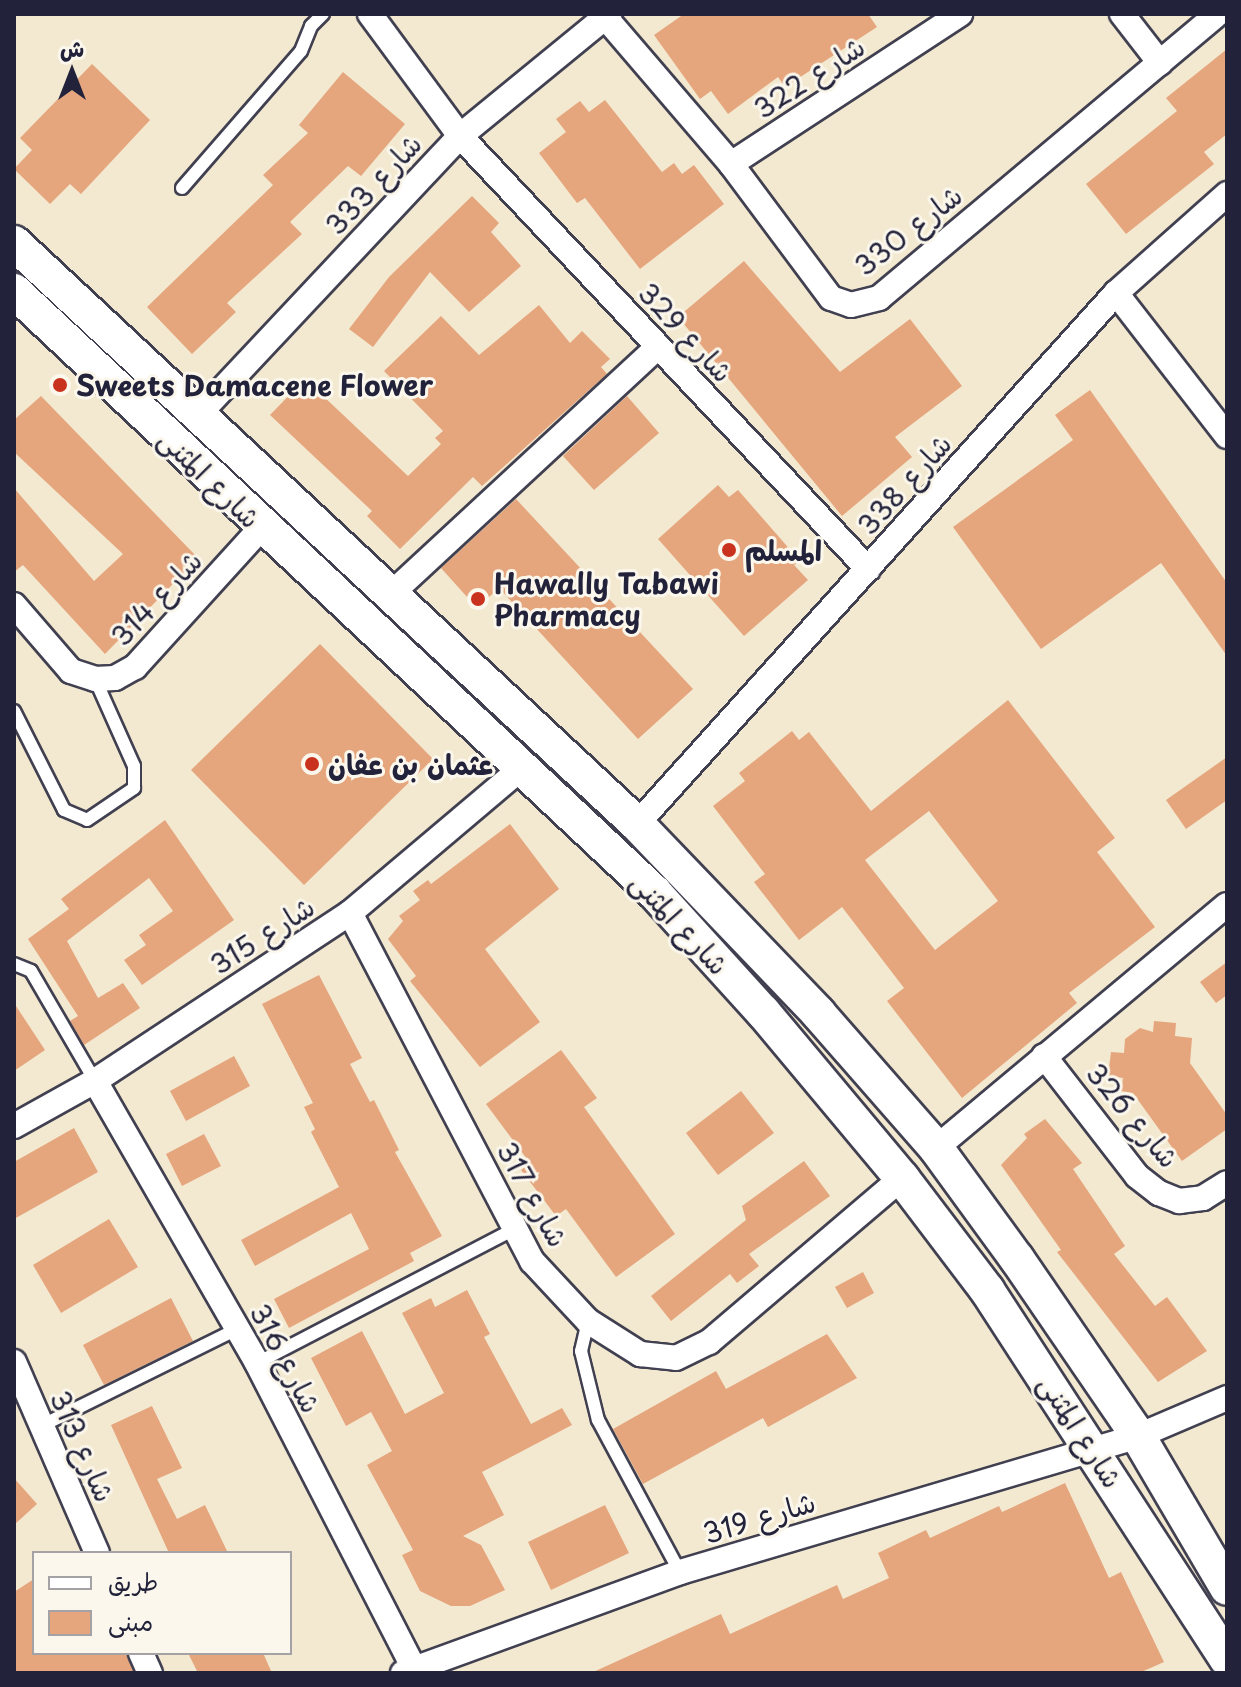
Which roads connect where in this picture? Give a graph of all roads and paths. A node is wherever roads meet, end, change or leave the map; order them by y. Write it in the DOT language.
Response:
graph roads {
  1 [pos="323,14"];
  2 [pos="370,14"];
  3 [pos="960,14"];
  4 [pos="1122,14"];
  5 [pos="1218,14"];
  6 [pos="607,16"];
  7 [pos="1160,63"];
  8 [pos="460,136"];
  9 [pos="731,164"];
  10 [pos="182,188"];
  11 [pos="1227,194"];
  12 [pos="14,243"];
  13 [pos="14,291"];
  14 [pos="1116,293"];
  15 [pos="658,347"];
  16 [pos="199,414"];
  17 [pos="1227,436"];
  18 [pos="262,527"];
  19 [pos="868,569"];
  20 [pos="391,594"];
  21 [pos="14,605"];
  22 [pos="95,679"];
  23 [pos="14,711"];
  24 [pos="523,767"];
  25 [pos="637,824"];
  26 [pos="1227,905"];
  27 [pos="350,913"];
  28 [pos="14,964"];
  29 [pos="1044,1056"];
  30 [pos="95,1081"];
  31 [pos="14,1126"];
  32 [pos="936,1148"];
  33 [pos="902,1178"];
  34 [pos="1227,1183"];
  35 [pos="516,1228"];
  36 [pos="588,1321"];
  37 [pos="237,1329"];
  38 [pos="14,1362"];
  39 [pos="257,1363"];
  40 [pos="1227,1398"];
  41 [pos="41,1426"];
  42 [pos="1138,1436"];
  43 [pos="1093,1447"];
  44 [pos="96,1551"];
  45 [pos="680,1572"];
  46 [pos="1227,1588"];
  47 [pos="1227,1659"];
  48 [pos="408,1670"];
  1 -- 10 [label="lane"];
  2 -- 8 [label="street, شارع 329"];
  3 -- 9 [label="street, شارع 322"];
  4 -- 7 [label="street"];
  5 -- 7 [label="street, شارع 330"];
  6 -- 8 [label="street, شارع 333"];
  6 -- 9 [label="street, شارع 330"];
  7 -- 9 [label="street, شارع 330"];
  8 -- 15 [label="street, شارع 329"];
  8 -- 16 [label="street, شارع 333"];
  11 -- 14 [label="street, شارع 338"];
  12 -- 16 [label="street, شارع المثنى"];
  13 -- 18 [label="street, شارع المثنى"];
  14 -- 17 [label="street"];
  14 -- 19 [label="street, شارع 338"];
  15 -- 19 [label="street, شارع 329"];
  15 -- 20 [label="street"];
  16 -- 20 [label="street, شارع المثنى"];
  18 -- 22 [label="street, شارع 314"];
  18 -- 24 [label="street, شارع المثنى"];
  19 -- 25 [label="street, شارع 338"];
  20 -- 25 [label="street, شارع المثنى"];
  21 -- 22 [label="street"];
  22 -- 23 [label="lane"];
  24 -- 27 [label="street, شارع 315"];
  24 -- 33 [label="street, شارع المثنى"];
  25 -- 32 [label="street, شارع المثنى"];
  26 -- 29 [label="street, شارع 326"];
  27 -- 30 [label="street, شارع 315"];
  27 -- 35 [label="street, شارع 317"];
  28 -- 30 [label="lane"];
  29 -- 32 [label="street, شارع 326"];
  29 -- 34 [label="street, شارع 326"];
  30 -- 31 [label="street, شارع 315"];
  30 -- 37 [label="street, شارع 316"];
  32 -- 42 [label="street, شارع المثنى"];
  33 -- 36 [label="street, شارع 317"];
  33 -- 43 [label="street, شارع المثنى"];
  35 -- 36 [label="street, شارع 317"];
  35 -- 39 [label="lane"];
  36 -- 45 [label="lane"];
  37 -- 39 [label="street, شارع 316"];
  37 -- 41 [label="lane"];
  38 -- 41 [label="street, شارع 313"];
  39 -- 48 [label="street, شارع 316"];
  40 -- 42 [label="street, شارع 319"];
  41 -- 44 [label="street, شارع 313"];
  42 -- 43 [label="street, شارع 319"];
  42 -- 46 [label="street, شارع المثنى"];
  43 -- 45 [label="street, شارع 319"];
  43 -- 47 [label="street, شارع المثنى"];
  45 -- 48 [label="street, شارع 319"];
}
